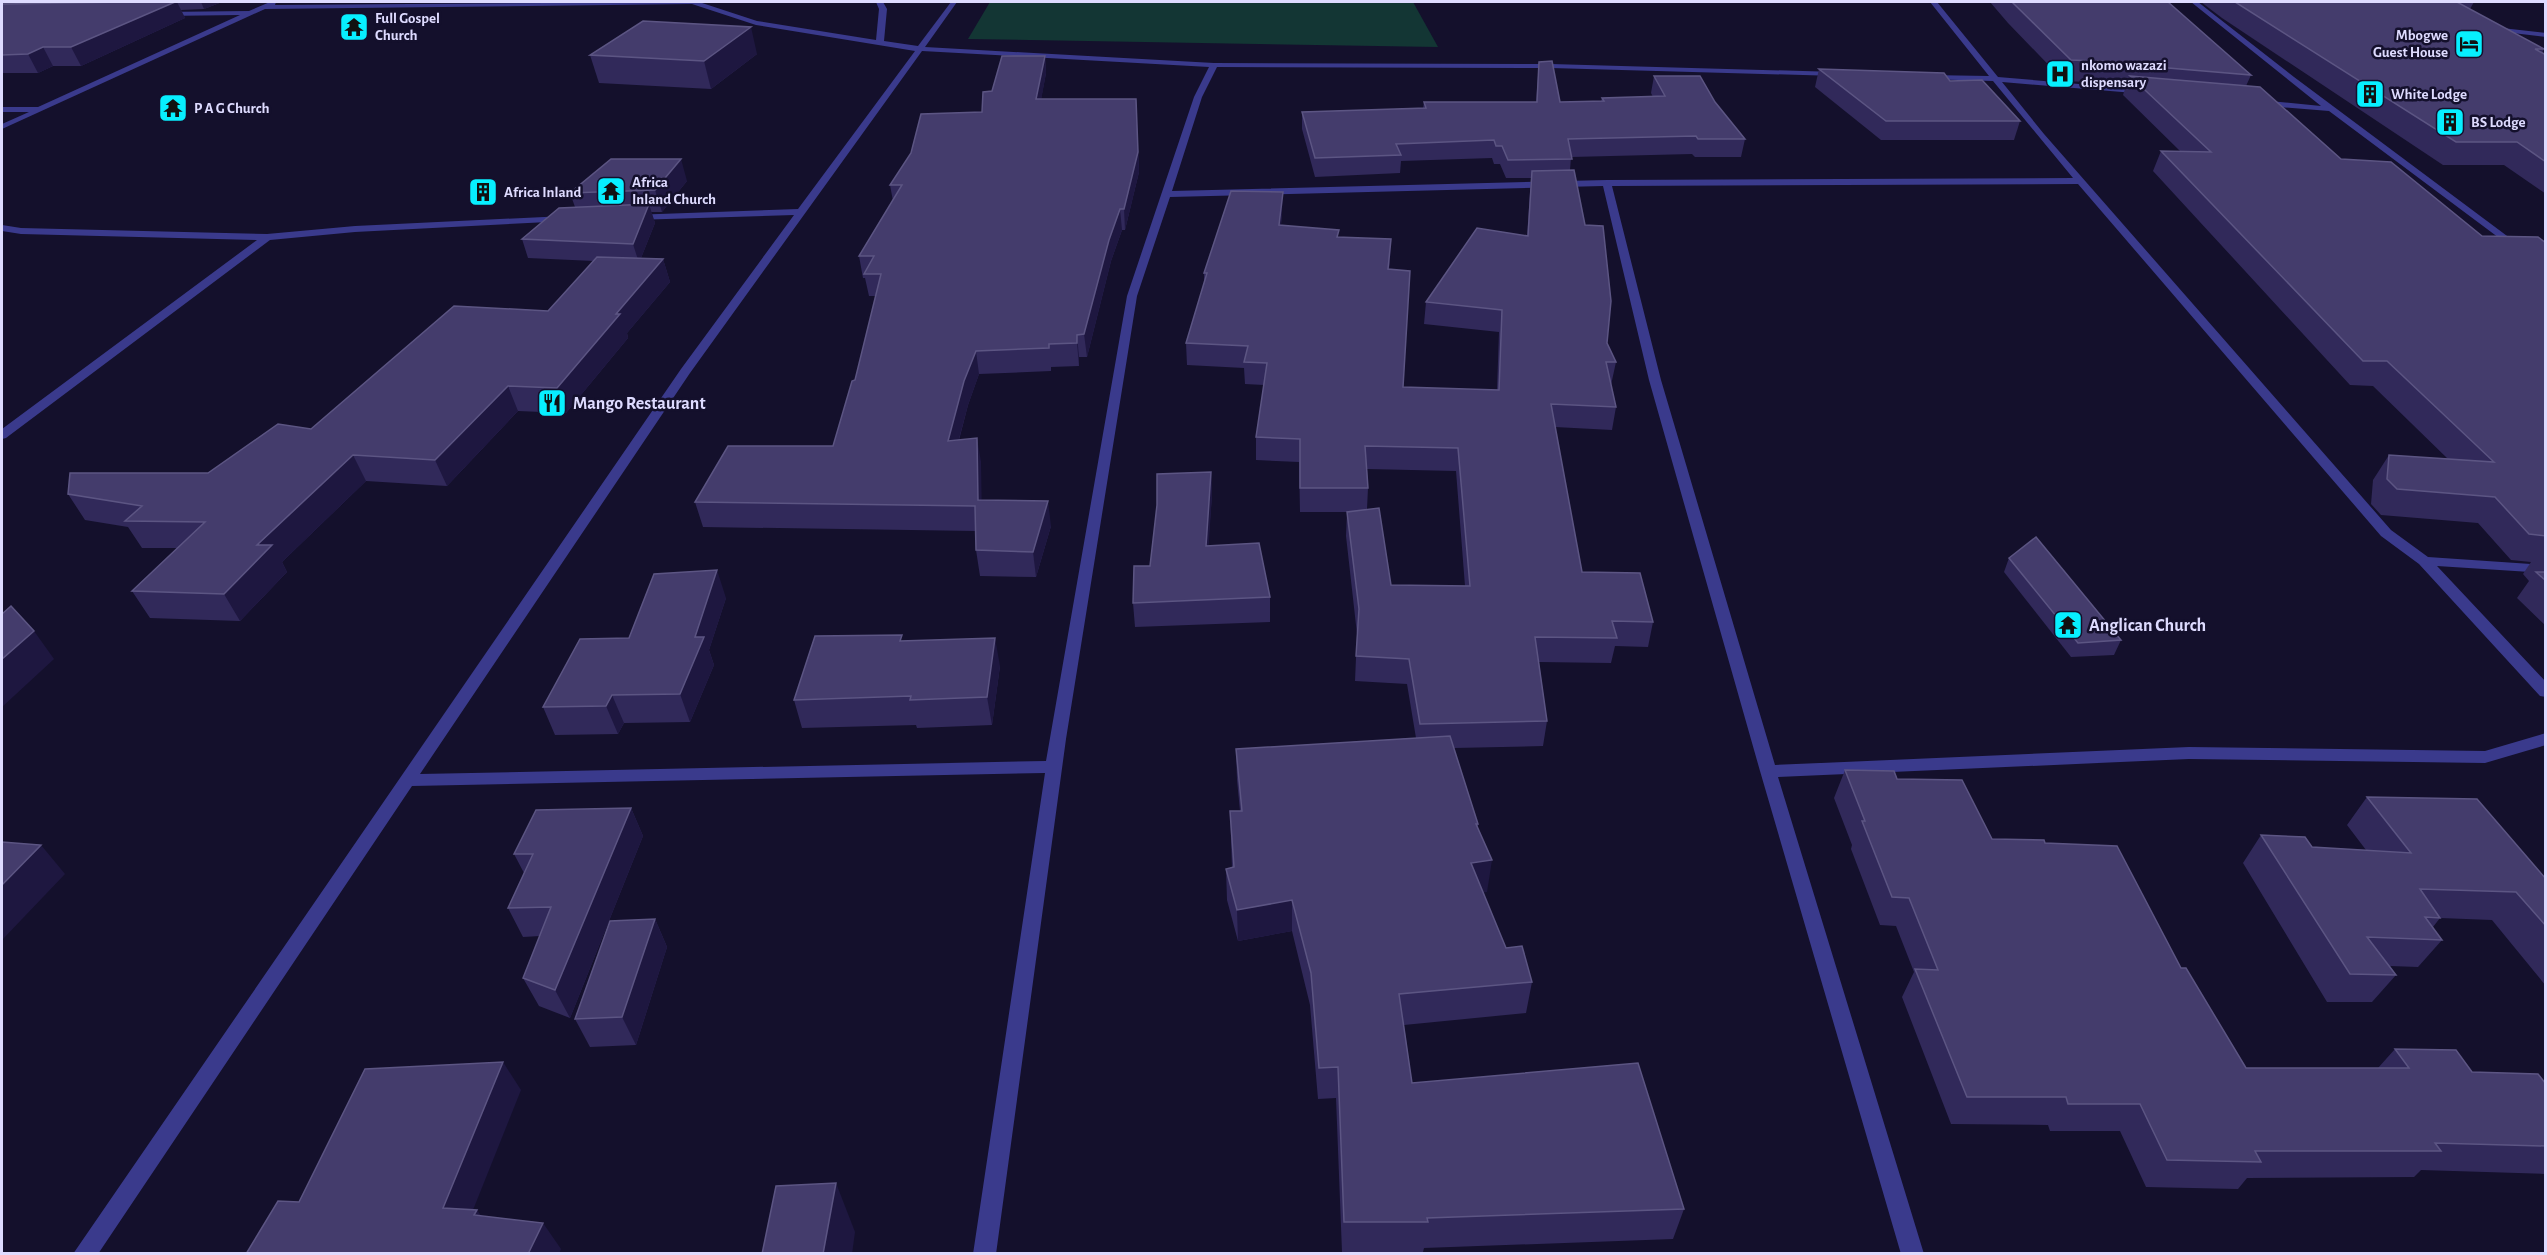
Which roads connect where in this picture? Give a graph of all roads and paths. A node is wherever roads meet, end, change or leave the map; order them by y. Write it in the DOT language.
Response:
graph roads {
  1 [pos="276,2"];
  2 [pos="692,2"];
  3 [pos="880,2"];
  4 [pos="954,2"];
  5 [pos="1934,2"];
  6 [pos="2194,2"];
  7 [pos="265,7"];
  8 [pos="254,12"];
  9 [pos="150,14"];
  10 [pos="2486,23"];
  11 [pos="2496,29"];
  12 [pos="2546,35"];
  13 [pos="2516,40"];
  14 [pos="880,42"];
  15 [pos="919,49"];
  16 [pos="1214,65"];
  17 [pos="1843,74"];
  18 [pos="1913,76"];
  19 [pos="1995,79"];
  20 [pos="2157,93"];
  21 [pos="2250,102"];
  22 [pos="2,109"];
  23 [pos="41,109"];
  24 [pos="2331,109"];
  25 [pos="2,127"];
  26 [pos="2081,181"];
  27 [pos="1607,183"];
  28 [pos="1166,194"];
  29 [pos="800,212"];
  30 [pos="624,217"];
  31 [pos="577,219"];
  32 [pos="2,228"];
  33 [pos="267,237"];
  34 [pos="2546,270"];
  35 [pos="2,435"];
  36 [pos="2424,561"];
  37 [pos="2546,569"];
  38 [pos="2546,692"];
  39 [pos="2546,739"];
  40 [pos="1055,767"];
  41 [pos="1768,771"];
  42 [pos="406,780"];
  43 [pos="84,1254"];
  44 [pos="984,1254"];
  45 [pos="1913,1254"];
  1 -- 7 [label="street"];
  2 -- 7 [label="street"];
  2 -- 14 [label="street"];
  3 -- 14 [label="street"];
  4 -- 15 [label="street"];
  5 -- 19 [label="street"];
  6 -- 24 [label="street"];
  7 -- 8 [label="street"];
  8 -- 9 [label="street"];
  8 -- 23 [label="street"];
  10 -- 11 [label="street"];
  11 -- 12 [label="street"];
  11 -- 13 [label="street"];
  14 -- 15 [label="street"];
  15 -- 16 [label="street"];
  15 -- 29 [label="street"];
  16 -- 17 [label="street"];
  16 -- 28 [label="street"];
  18 -- 19 [label="street"];
  19 -- 20 [label="street"];
  19 -- 26 [label="street"];
  21 -- 24 [label="street"];
  22 -- 23 [label="street"];
  23 -- 25 [label="street"];
  24 -- 34 [label="street"];
  26 -- 27 [label="street"];
  26 -- 36 [label="street"];
  27 -- 28 [label="street"];
  27 -- 41 [label="street"];
  28 -- 40 [label="street"];
  29 -- 30 [label="street"];
  29 -- 42 [label="street"];
  31 -- 33 [label="street"];
  32 -- 33 [label="street"];
  33 -- 35 [label="street"];
  36 -- 37 [label="street"];
  36 -- 38 [label="street"];
  39 -- 41 [label="street"];
  40 -- 42 [label="street"];
  40 -- 44 [label="street"];
  41 -- 45 [label="street"];
  42 -- 43 [label="street"];
}
